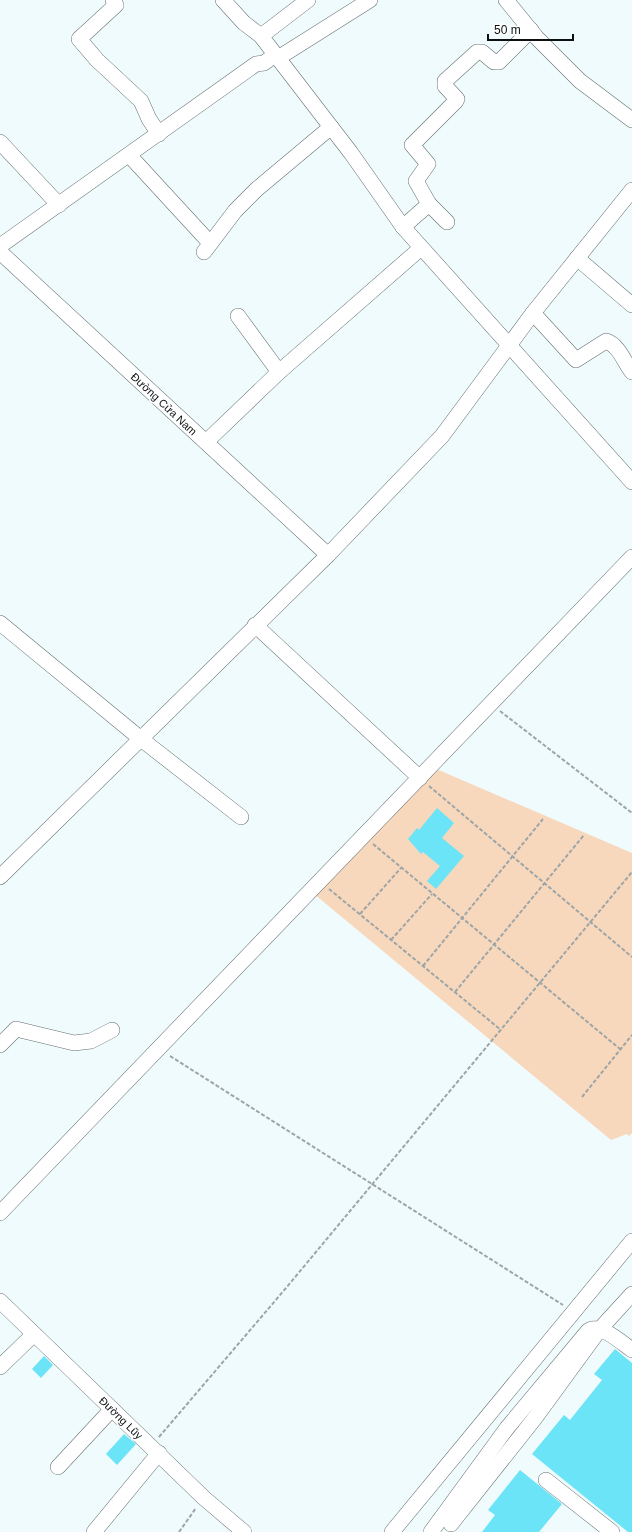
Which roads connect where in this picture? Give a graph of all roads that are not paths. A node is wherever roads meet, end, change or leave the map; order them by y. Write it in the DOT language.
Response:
graph roads {
  1 [pos="112,0"];
  2 [pos="223,0"];
  3 [pos="308,0"];
  4 [pos="370,0"];
  5 [pos="506,0"];
  6 [pos="531,30"];
  7 [pos="261,36"];
  8 [pos="275,54"];
  9 [pos="632,120"];
  10 [pos="331,127"];
  11 [pos="159,134"];
  12 [pos="0,142"];
  13 [pos="129,155"];
  14 [pos="632,190"];
  15 [pos="429,204"];
  16 [pos="59,205"];
  17 [pos="447,222"];
  18 [pos="403,227"];
  19 [pos="0,246"];
  20 [pos="421,248"];
  21 [pos="0,252"];
  22 [pos="577,258"];
  23 [pos="632,305"];
  24 [pos="533,313"];
  25 [pos="238,316"];
  26 [pos="509,346"];
  27 [pos="280,372"];
  28 [pos="632,372"];
  29 [pos="206,442"];
  30 [pos="632,482"];
  31 [pos="328,555"];
  32 [pos="632,557"];
  33 [pos="0,623"];
  34 [pos="255,625"];
  35 [pos="141,739"];
  36 [pos="420,778"];
  37 [pos="241,817"];
  38 [pos="0,877"];
  39 [pos="112,1030"];
  40 [pos="0,1045"];
  41 [pos="0,1214"];
  42 [pos="632,1241"];
  43 [pos="632,1294"];
  44 [pos="0,1301"];
  45 [pos="600,1329"];
  46 [pos="34,1334"];
  47 [pos="632,1350"];
  48 [pos="0,1367"];
  49 [pos="112,1409"];
  50 [pos="155,1450"];
  51 [pos="58,1467"];
  52 [pos="546,1480"];
  53 [pos="94,1532"];
  54 [pos="244,1532"];
  55 [pos="392,1532"];
  56 [pos="431,1532"];
  57 [pos="444,1532"];
  58 [pos="612,1532"];
  1 -- 11 [label="street"];
  2 -- 7 [label="street"];
  3 -- 7 [label="street"];
  4 -- 8 [label="street"];
  5 -- 6 [label="street"];
  6 -- 9 [label="street"];
  6 -- 15 [label="street"];
  7 -- 8 [label="street"];
  8 -- 10 [label="street"];
  8 -- 11 [label="street"];
  10 -- 13 [label="street"];
  10 -- 18 [label="street"];
  11 -- 13 [label="street"];
  12 -- 16 [label="street"];
  13 -- 16 [label="street"];
  14 -- 22 [label="street"];
  15 -- 17 [label="street"];
  15 -- 18 [label="street"];
  16 -- 19 [label="street"];
  18 -- 20 [label="street"];
  20 -- 26 [label="street"];
  20 -- 27 [label="street"];
  21 -- 29 [label="street, Đường Cửa Nam"];
  22 -- 23 [label="street"];
  22 -- 24 [label="street"];
  24 -- 26 [label="street"];
  24 -- 28 [label="street"];
  25 -- 27 [label="street"];
  26 -- 30 [label="street"];
  26 -- 31 [label="street"];
  27 -- 29 [label="street"];
  29 -- 31 [label="street, Đường Cửa Nam"];
  31 -- 34 [label="street"];
  32 -- 36 [label="street"];
  33 -- 35 [label="street"];
  34 -- 35 [label="street"];
  34 -- 36 [label="street"];
  35 -- 37 [label="street"];
  35 -- 38 [label="street"];
  36 -- 41 [label="street"];
  39 -- 40 [label="street"];
  42 -- 55 [label="street"];
  43 -- 45 [label="street"];
  44 -- 46 [label="street, Đường Lũy"];
  45 -- 47 [label="street"];
  45 -- 56 [label="street"];
  45 -- 57 [label="street"];
  46 -- 48 [label="street"];
  46 -- 49 [label="street, Đường Lũy"];
  49 -- 50 [label="street, Đường Lũy"];
  49 -- 51 [label="street"];
  50 -- 53 [label="street"];
  50 -- 54 [label="street, Đường Lũy"];
  52 -- 58 [label="street"];
}
